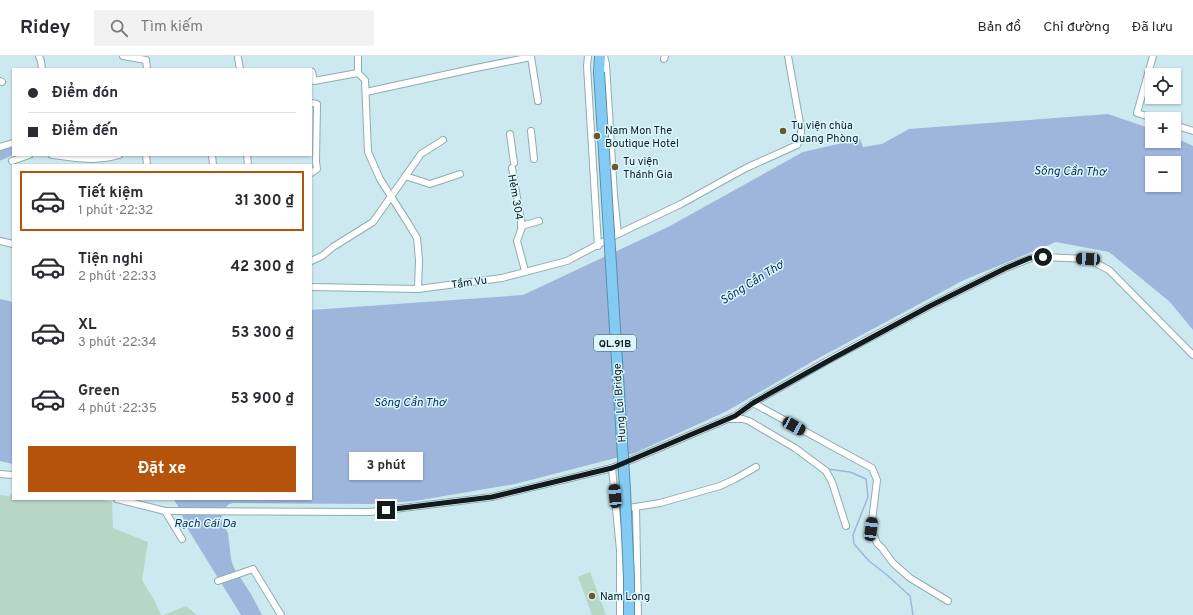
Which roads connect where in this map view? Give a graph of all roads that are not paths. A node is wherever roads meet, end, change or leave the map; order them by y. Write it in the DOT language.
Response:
graph roads {
  1 [pos="39,56"];
  2 [pos="123,56"];
  3 [pos="358,56"];
  4 [pos="588,56"];
  5 [pos="788,56"];
  6 [pos="1153,56"];
  7 [pos="600,57"];
  8 [pos="238,58"];
  9 [pos="42,68"];
  10 [pos="147,68"];
  11 [pos="240,68"];
  12 [pos="312,72"];
  13 [pos="358,73"];
  14 [pos="366,92"];
  15 [pos="538,101"];
  16 [pos="312,103"];
  17 [pos="1145,116"];
  18 [pos="1181,127"];
  19 [pos="531,131"];
  20 [pos="1193,131"];
  21 [pos="510,134"];
  22 [pos="443,140"];
  23 [pos="12,144"];
  24 [pos="0,147"];
  25 [pos="26,156"];
  26 [pos="60,156"];
  27 [pos="116,156"];
  28 [pos="534,159"];
  29 [pos="12,160"];
  30 [pos="312,172"];
  31 [pos="460,174"];
  32 [pos="406,176"];
  33 [pos="391,197"];
  34 [pos="539,221"];
  35 [pos="521,226"];
  36 [pos="618,234"];
  37 [pos="0,241"];
  38 [pos="12,244"];
  39 [pos="598,246"];
  40 [pos="312,259"];
  41 [pos="525,271"];
  42 [pos="312,287"];
  43 [pos="418,289"];
  44 [pos="1193,354"];
  45 [pos="751,405"];
  46 [pos="728,419"];
  47 [pos="756,467"];
  48 [pos="612,468"];
  49 [pos="0,474"];
  50 [pos="12,475"];
  51 [pos="121,500"];
  52 [pos="636,507"];
  53 [pos="616,510"];
  54 [pos="165,511"];
  55 [pos="846,526"];
  56 [pos="182,539"];
  57 [pos="218,581"];
  58 [pos="948,601"];
  59 [pos="281,615"];
  60 [pos="620,615"];
  61 [pos="629,615"];
  62 [pos="638,615"];
  1 -- 9 [label="street"];
  2 -- 10 [label="street"];
  3 -- 13 [label="street"];
  4 -- 39 [label="street"];
  5 -- 36 [label="street, Tầm Vu"];
  6 -- 17 [label="street"];
  7 -- 36 [label="street"];
  7 -- 61 [label="highway, Hung Loi Bridge / QL.91B, bridge"];
  8 -- 11 [label="street"];
  12 -- 13 [label="street"];
  13 -- 14 [label="street"];
  14 -- 15 [label="street"];
  14 -- 33 [label="street"];
  16 -- 30 [label="street"];
  18 -- 20 [label="street"];
  19 -- 28 [label="street"];
  21 -- 35 [label="street, Hẻm 304"];
  22 -- 32 [label="street"];
  23 -- 24 [label="street"];
  25 -- 29 [label="street"];
  26 -- 27 [label="street"];
  31 -- 32 [label="street"];
  32 -- 33 [label="street"];
  33 -- 40 [label="street"];
  33 -- 43 [label="street"];
  34 -- 35 [label="street, Hẻm 304"];
  35 -- 41 [label="street, Hẻm 304"];
  36 -- 39 [label="street, Tầm Vu"];
  37 -- 38 [label="street"];
  39 -- 41 [label="street, Tầm Vu"];
  41 -- 43 [label="street, Tầm Vu"];
  42 -- 43 [label="street, Tầm Vu"];
  44 -- 45 [label="street"];
  45 -- 46 [label="street"];
  45 -- 58 [label="street"];
  46 -- 48 [label="street"];
  46 -- 55 [label="street"];
  47 -- 52 [label="street"];
  48 -- 53 [label="street"];
  48 -- 54 [label="street"];
  49 -- 50 [label="street"];
  51 -- 54 [label="street"];
  52 -- 53 [label="street"];
  52 -- 62 [label="street"];
  53 -- 60 [label="street"];
  54 -- 56 [label="street"];
  57 -- 59 [label="street"];
}
